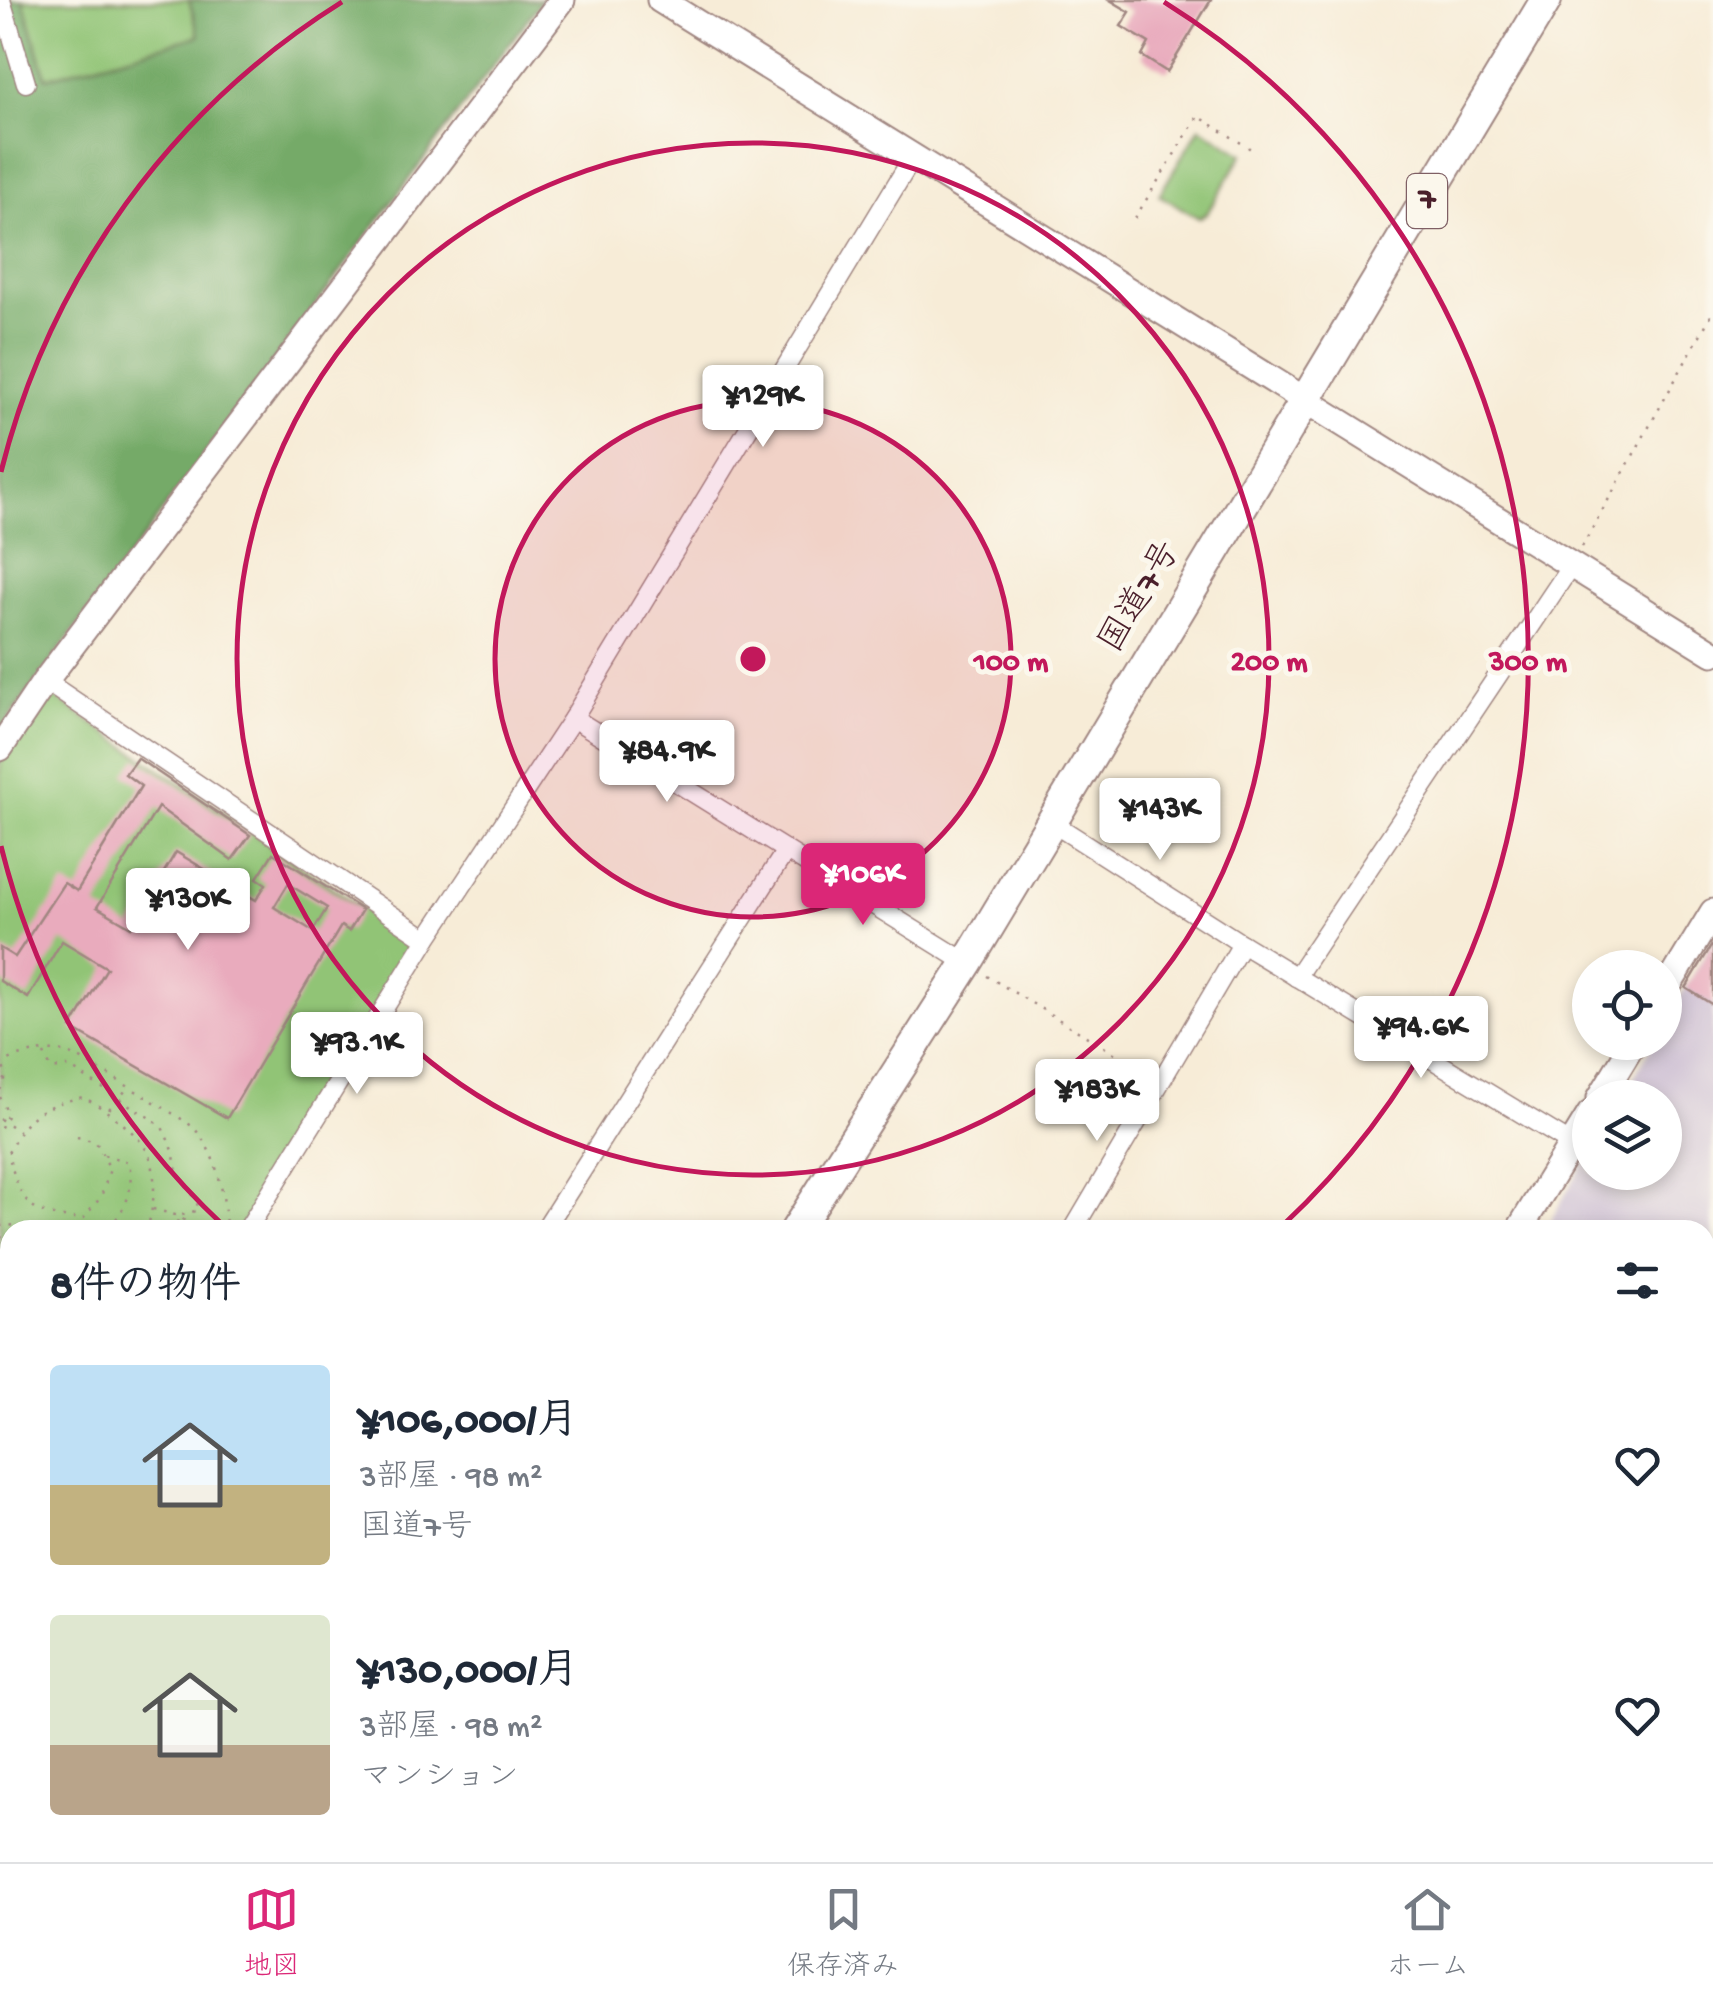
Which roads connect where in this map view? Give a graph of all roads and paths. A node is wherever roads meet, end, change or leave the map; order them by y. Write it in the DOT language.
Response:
graph roads {
  1 [pos="1,0"];
  2 [pos="562,0"];
  3 [pos="660,0"];
  4 [pos="1546,0"];
  5 [pos="26,83"];
  6 [pos="1254,151"];
  7 [pos="913,156"];
  8 [pos="1135,218"];
  9 [pos="1713,312"];
  10 [pos="1706,324"];
  11 [pos="1713,329"];
  12 [pos="1306,401"];
  13 [pos="1571,566"];
  14 [pos="1713,652"];
  15 [pos="46,681"];
  16 [pos="574,718"];
  17 [pos="0,748"];
  18 [pos="1051,822"];
  19 [pos="785,852"];
  20 [pos="1713,912"];
  21 [pos="428,939"];
  22 [pos="1242,944"];
  23 [pos="966,963"];
  24 [pos="1682,963"];
  25 [pos="1296,977"];
  26 [pos="44,1053"];
  27 [pos="1,1063"];
  28 [pos="1161,1082"];
  29 [pos="128,1088"];
  30 [pos="0,1090"];
  31 [pos="0,1097"];
  32 [pos="120,1099"];
  33 [pos="108,1110"];
  34 [pos="0,1119"];
  35 [pos="0,1130"];
  36 [pos="19,1131"];
  37 [pos="77,1136"];
  38 [pos="1572,1144"];
  39 [pos="0,1153"];
  40 [pos="102,1154"];
  41 [pos="10,1161"];
  42 [pos="153,1210"];
  43 [pos="179,1216"];
  44 [pos="114,1220"];
  45 [pos="150,1220"];
  46 [pos="178,1220"];
  47 [pos="184,1220"];
  48 [pos="226,1220"];
  49 [pos="253,1220"];
  50 [pos="550,1220"];
  51 [pos="802,1220"];
  52 [pos="1079,1220"];
  53 [pos="1525,1220"];
  1 -- 5 [label="street"];
  2 -- 15 [label="street"];
  3 -- 7 [label="street"];
  4 -- 12 [label="highway, 国道7号 / 7"];
  6 -- 8 [label="path"];
  7 -- 12 [label="street"];
  7 -- 16 [label="street"];
  9 -- 10 [label="path"];
  10 -- 11 [label="path"];
  10 -- 13 [label="path"];
  12 -- 13 [label="street"];
  12 -- 18 [label="highway, 国道7号 / 7"];
  13 -- 14 [label="street"];
  13 -- 25 [label="street"];
  15 -- 17 [label="street"];
  15 -- 21 [label="street"];
  16 -- 19 [label="street"];
  16 -- 21 [label="street"];
  18 -- 22 [label="street"];
  18 -- 23 [label="highway, 国道7号 / 7"];
  19 -- 23 [label="street"];
  19 -- 50 [label="street"];
  20 -- 24 [label="street"];
  21 -- 49 [label="street"];
  22 -- 25 [label="street"];
  22 -- 28 [label="street"];
  23 -- 28 [label="path"];
  23 -- 51 [label="highway, 国道7号 / 7"];
  25 -- 38 [label="street"];
  26 -- 27 [label="path"];
  26 -- 29 [label="path"];
  26 -- 32 [label="path"];
  27 -- 30 [label="path"];
  28 -- 52 [label="street"];
  29 -- 32 [label="path"];
  29 -- 48 [label="path"];
  31 -- 35 [label="path"];
  32 -- 33 [label="path"];
  32 -- 43 [label="path"];
  33 -- 36 [label="path"];
  33 -- 42 [label="path"];
  34 -- 36 [label="path"];
  36 -- 41 [label="path"];
  37 -- 40 [label="path"];
  38 -- 53 [label="street"];
  39 -- 41 [label="path"];
  40 -- 41 [label="path"];
  40 -- 44 [label="path"];
  42 -- 43 [label="path"];
  42 -- 45 [label="path"];
  43 -- 46 [label="path"];
  43 -- 47 [label="path"];
}
